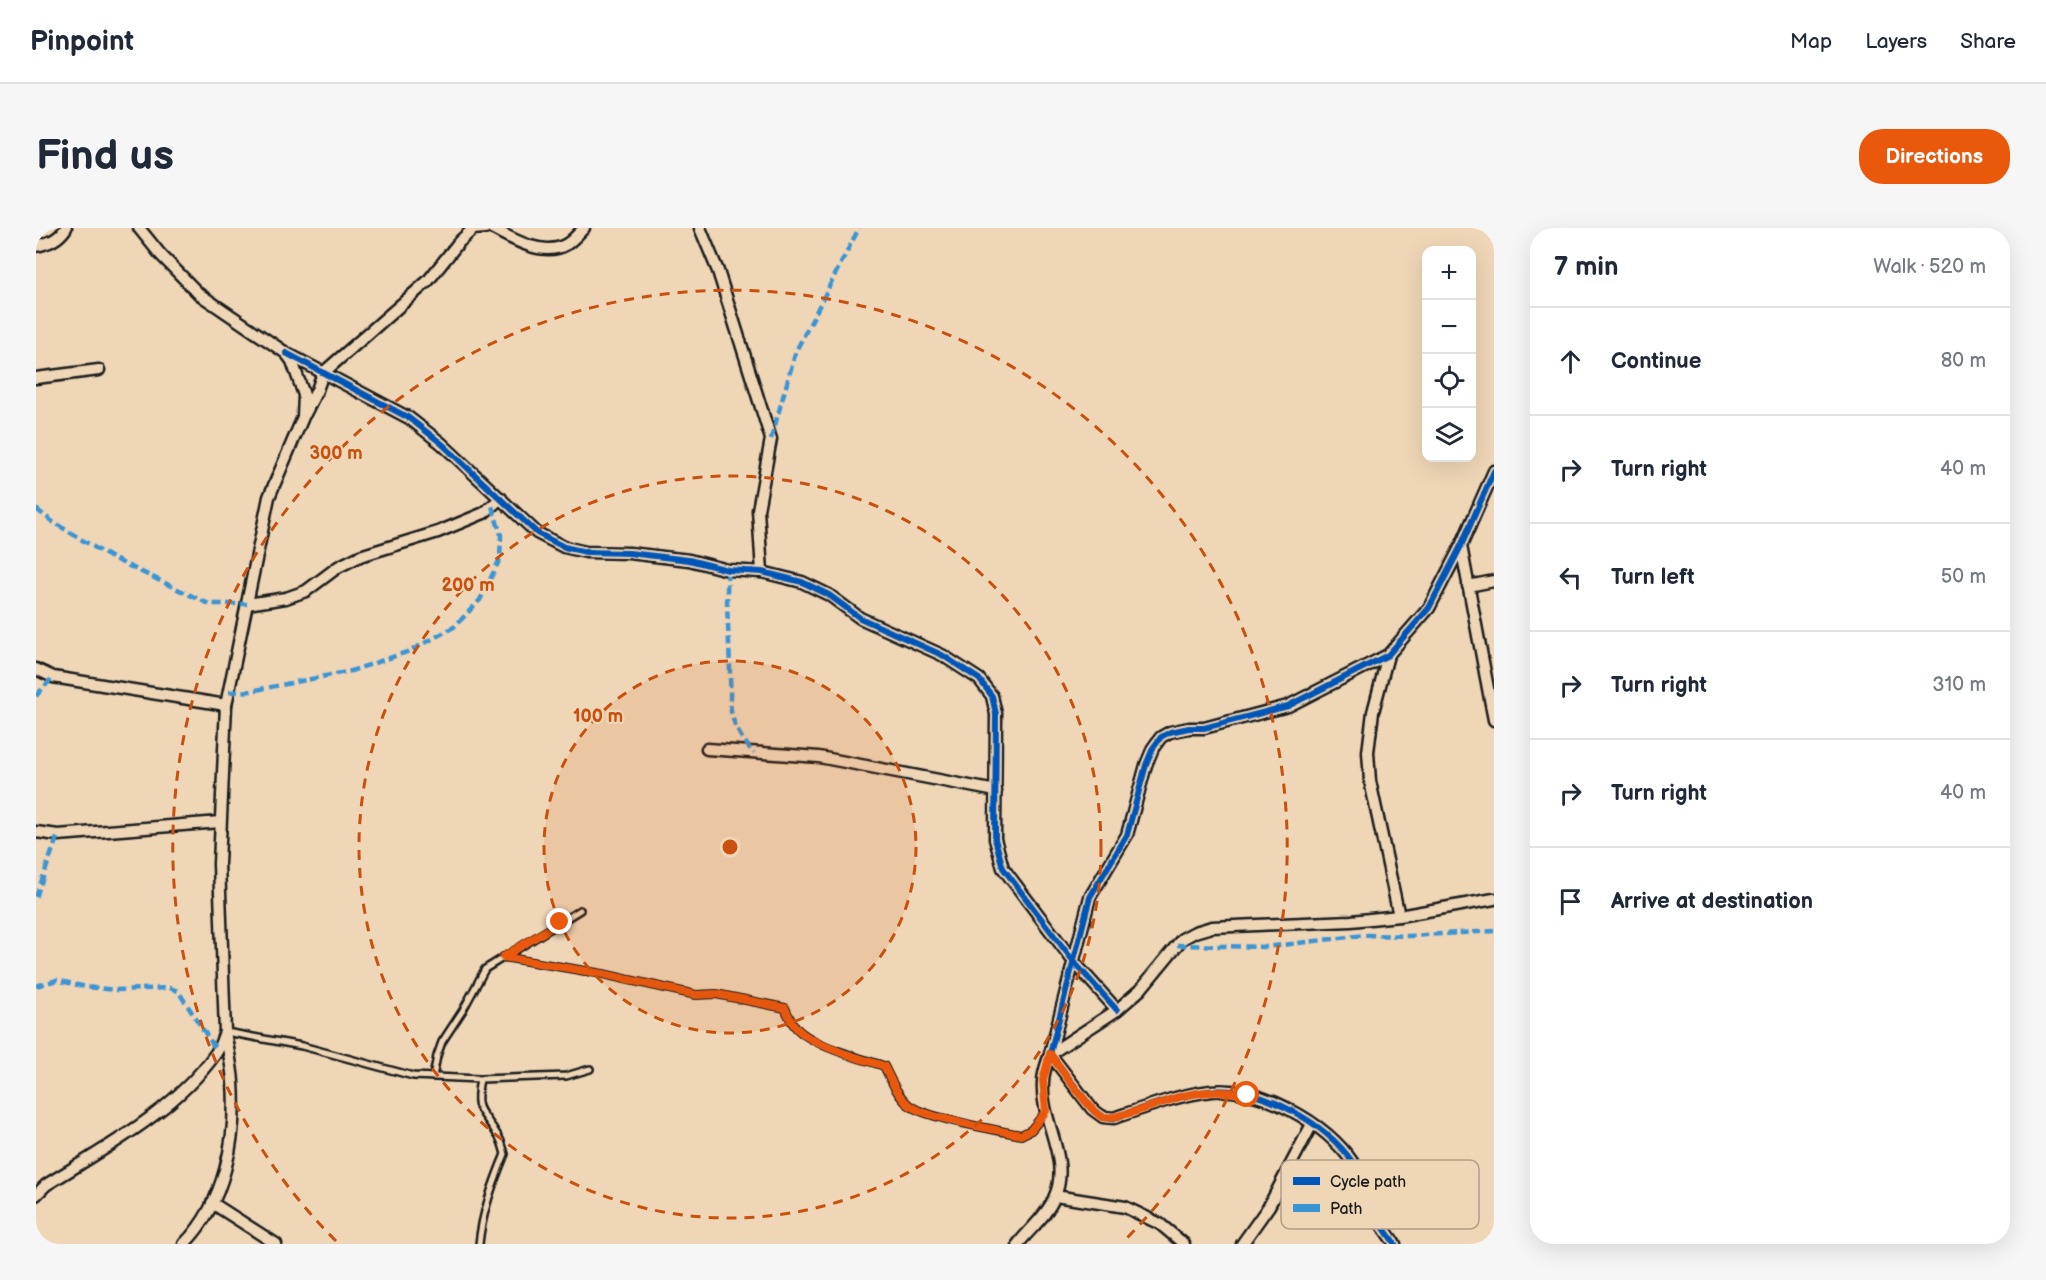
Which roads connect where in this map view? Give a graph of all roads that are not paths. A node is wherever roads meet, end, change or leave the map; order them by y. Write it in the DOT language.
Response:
graph roads {
  1 [pos="66,228"];
  2 [pos="139,228"];
  3 [pos="485,228"];
  4 [pos="492,228"];
  5 [pos="584,228"];
  6 [pos="700,228"];
  7 [pos="36,246"];
  8 [pos="286,353"];
  9 [pos="99,370"];
  10 [pos="323,373"];
  11 [pos="36,378"];
  12 [pos="303,417"];
  13 [pos="1494,471"];
  14 [pos="501,498"];
  15 [pos="1461,546"];
  16 [pos="762,572"];
  17 [pos="1494,582"];
  18 [pos="1468,586"];
  19 [pos="247,604"];
  20 [pos="1388,655"];
  21 [pos="36,669"];
  22 [pos="226,705"];
  23 [pos="1494,720"];
  24 [pos="707,749"];
  25 [pos="996,791"];
  26 [pos="220,822"];
  27 [pos="36,832"];
  28 [pos="1494,898"];
  29 [pos="580,910"];
  30 [pos="1399,916"];
  31 [pos="503,957"];
  32 [pos="1074,962"];
  33 [pos="1117,1010"];
  34 [pos="225,1032"];
  35 [pos="1050,1054"];
  36 [pos="590,1069"];
  37 [pos="433,1077"];
  38 [pos="480,1079"];
  39 [pos="1046,1111"];
  40 [pos="1312,1124"];
  41 [pos="1293,1160"];
  42 [pos="1350,1160"];
  43 [pos="1281,1183"];
  44 [pos="36,1196"];
  45 [pos="1055,1196"];
  46 [pos="212,1203"];
  47 [pos="1384,1229"];
  48 [pos="184,1244"];
  49 [pos="276,1244"];
  50 [pos="478,1244"];
  51 [pos="1018,1244"];
  52 [pos="1184,1244"];
  53 [pos="1242,1244"];
  54 [pos="1395,1244"];
  1 -- 7 [label="street"];
  2 -- 8 [label="street"];
  3 -- 10 [label="street"];
  4 -- 5 [label="street"];
  6 -- 16 [label="street"];
  8 -- 10 [label="street"];
  8 -- 12 [label="street"];
  9 -- 11 [label="street"];
  10 -- 12 [label="street"];
  10 -- 14 [label="street"];
  12 -- 19 [label="street"];
  13 -- 15 [label="street"];
  14 -- 16 [label="street"];
  14 -- 19 [label="street"];
  15 -- 18 [label="street"];
  15 -- 20 [label="street"];
  16 -- 25 [label="street"];
  17 -- 18 [label="street"];
  18 -- 23 [label="street"];
  19 -- 22 [label="street"];
  20 -- 30 [label="street"];
  20 -- 32 [label="street"];
  21 -- 22 [label="street"];
  22 -- 26 [label="street"];
  24 -- 25 [label="street"];
  25 -- 32 [label="street"];
  26 -- 27 [label="street"];
  26 -- 34 [label="street"];
  28 -- 30 [label="street"];
  29 -- 31 [label="lane"];
  30 -- 33 [label="street"];
  31 -- 37 [label="lane"];
  31 -- 39 [label="lane"];
  32 -- 33 [label="street"];
  32 -- 35 [label="street"];
  33 -- 35 [label="street"];
  34 -- 37 [label="lane"];
  34 -- 44 [label="street"];
  34 -- 46 [label="street"];
  35 -- 39 [label="street"];
  35 -- 40 [label="street"];
  36 -- 38 [label="lane"];
  37 -- 38 [label="lane"];
  38 -- 50 [label="lane"];
  39 -- 45 [label="street"];
  40 -- 41 [label="street"];
  40 -- 42 [label="street"];
  43 -- 53 [label="street"];
  45 -- 51 [label="street"];
  45 -- 52 [label="street"];
  46 -- 48 [label="street"];
  46 -- 49 [label="street"];
  47 -- 54 [label="street"];
}
